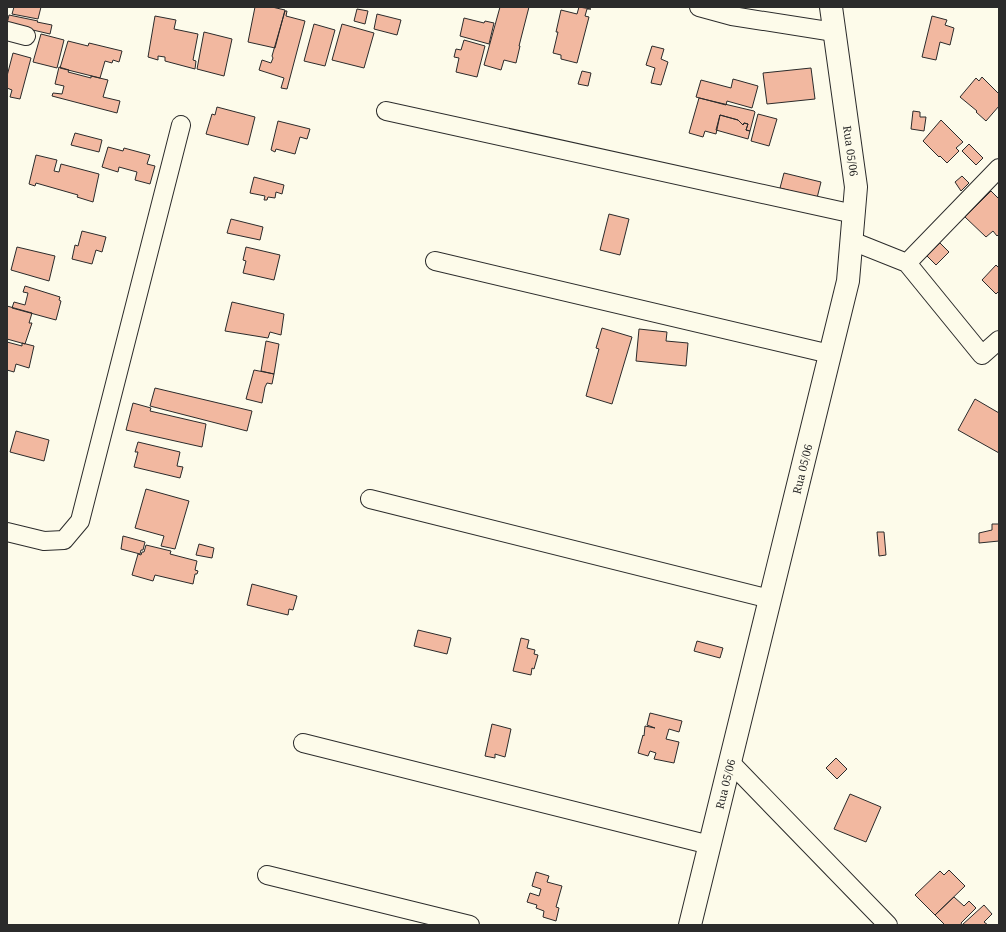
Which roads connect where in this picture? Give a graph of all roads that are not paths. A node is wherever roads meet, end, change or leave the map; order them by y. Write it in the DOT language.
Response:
graph roads {
  1 [pos="699,7"];
  2 [pos="831,7"];
  3 [pos="7,31"];
  4 [pos="834,32"];
  5 [pos="26,36"];
  6 [pos="386,111"];
  7 [pos="181,125"];
  8 [pos="999,168"];
  9 [pos="854,214"];
  10 [pos="852,241"];
  11 [pos="435,261"];
  12 [pos="907,263"];
  13 [pos="999,340"];
  14 [pos="830,354"];
  15 [pos="370,499"];
  16 [pos="7,532"];
  17 [pos="770,600"];
  18 [pos="303,743"];
  19 [pos="730,762"];
  20 [pos="710,845"];
  21 [pos="266,875"];
  22 [pos="470,925"];
  23 [pos="690,925"];
  24 [pos="888,925"];
  1 -- 4 [label="street"];
  2 -- 4 [label="street, Rua 05/06"];
  3 -- 5 [label="street"];
  4 -- 9 [label="street, Rua 05/06"];
  6 -- 9 [label="street"];
  7 -- 16 [label="street"];
  8 -- 12 [label="street"];
  9 -- 10 [label="street, Rua 05/06"];
  10 -- 12 [label="street"];
  10 -- 14 [label="street, Rua 05/06"];
  11 -- 14 [label="street"];
  12 -- 13 [label="street"];
  14 -- 17 [label="street, Rua 05/06"];
  15 -- 17 [label="street"];
  17 -- 19 [label="street, Rua 05/06"];
  18 -- 20 [label="street"];
  19 -- 20 [label="street, Rua 05/06"];
  19 -- 24 [label="street"];
  20 -- 23 [label="street, Rua 05/06"];
  21 -- 22 [label="street"];
}
